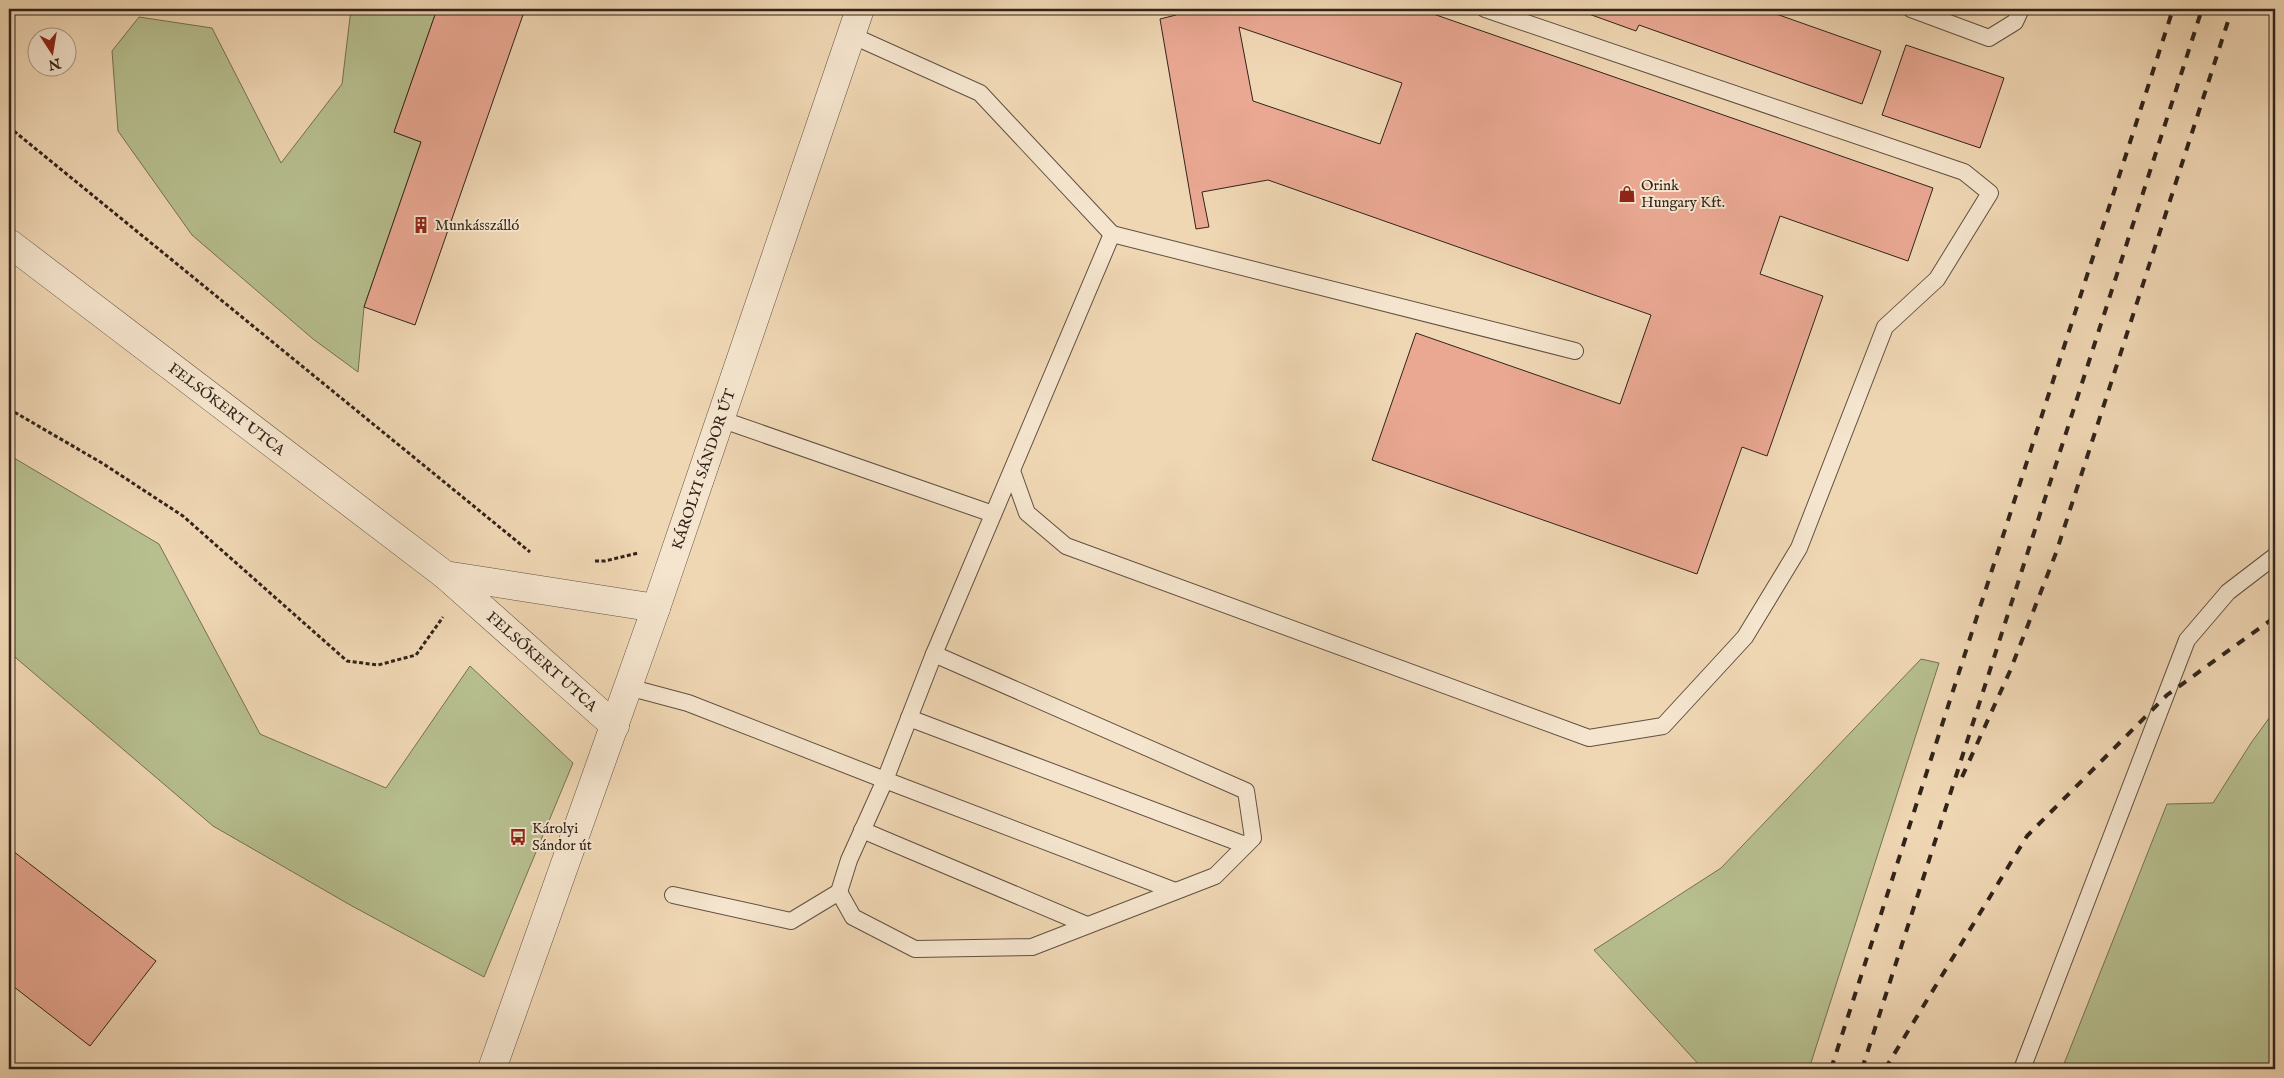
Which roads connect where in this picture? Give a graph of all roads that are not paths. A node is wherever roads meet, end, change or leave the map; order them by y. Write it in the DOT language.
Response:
graph roads {
  1 [pos="860,9"];
  2 [pos="1485,9"];
  3 [pos="1911,9"];
  4 [pos="2021,9"];
  5 [pos="851,35"];
  6 [pos="1112,234"];
  7 [pos="9,243"];
  8 [pos="1575,351"];
  9 [pos="720,419"];
  10 [pos="1012,471"];
  11 [pos="993,514"];
  12 [pos="2275,556"];
  13 [pos="454,583"];
  14 [pos="656,608"];
  15 [pos="934,654"];
  16 [pos="628,687"];
  17 [pos="909,718"];
  18 [pos="615,726"];
  19 [pos="885,780"];
  20 [pos="862,830"];
  21 [pos="1245,845"];
  22 [pos="839,892"];
  23 [pos="1175,892"];
  24 [pos="673,894"];
  25 [pos="1087,926"];
  26 [pos="492,1069"];
  27 [pos="2022,1069"];
  1 -- 5 [label="street, KÁROLYI SÁNDOR ÚT"];
  2 -- 10 [label="lane"];
  3 -- 4 [label="lane"];
  5 -- 6 [label="lane"];
  5 -- 9 [label="street, KÁROLYI SÁNDOR ÚT"];
  6 -- 8 [label="lane"];
  6 -- 10 [label="lane"];
  7 -- 13 [label="street, FELSŐKERT UTCA"];
  9 -- 11 [label="lane"];
  9 -- 14 [label="street, KÁROLYI SÁNDOR ÚT"];
  10 -- 11 [label="lane"];
  11 -- 15 [label="lane"];
  12 -- 27 [label="lane"];
  13 -- 14 [label="street, FELSŐKERT UTCA"];
  13 -- 18 [label="street, FELSŐKERT UTCA"];
  14 -- 16 [label="street, KÁROLYI SÁNDOR ÚT"];
  15 -- 17 [label="lane"];
  15 -- 21 [label="lane"];
  16 -- 18 [label="street, KÁROLYI SÁNDOR ÚT"];
  16 -- 19 [label="lane"];
  17 -- 19 [label="lane"];
  17 -- 21 [label="lane"];
  18 -- 26 [label="street, KÁROLYI SÁNDOR ÚT"];
  19 -- 20 [label="lane"];
  19 -- 23 [label="lane"];
  20 -- 22 [label="lane"];
  20 -- 25 [label="lane"];
  21 -- 23 [label="lane"];
  22 -- 24 [label="lane"];
  22 -- 25 [label="lane"];
  23 -- 25 [label="lane"];
}
